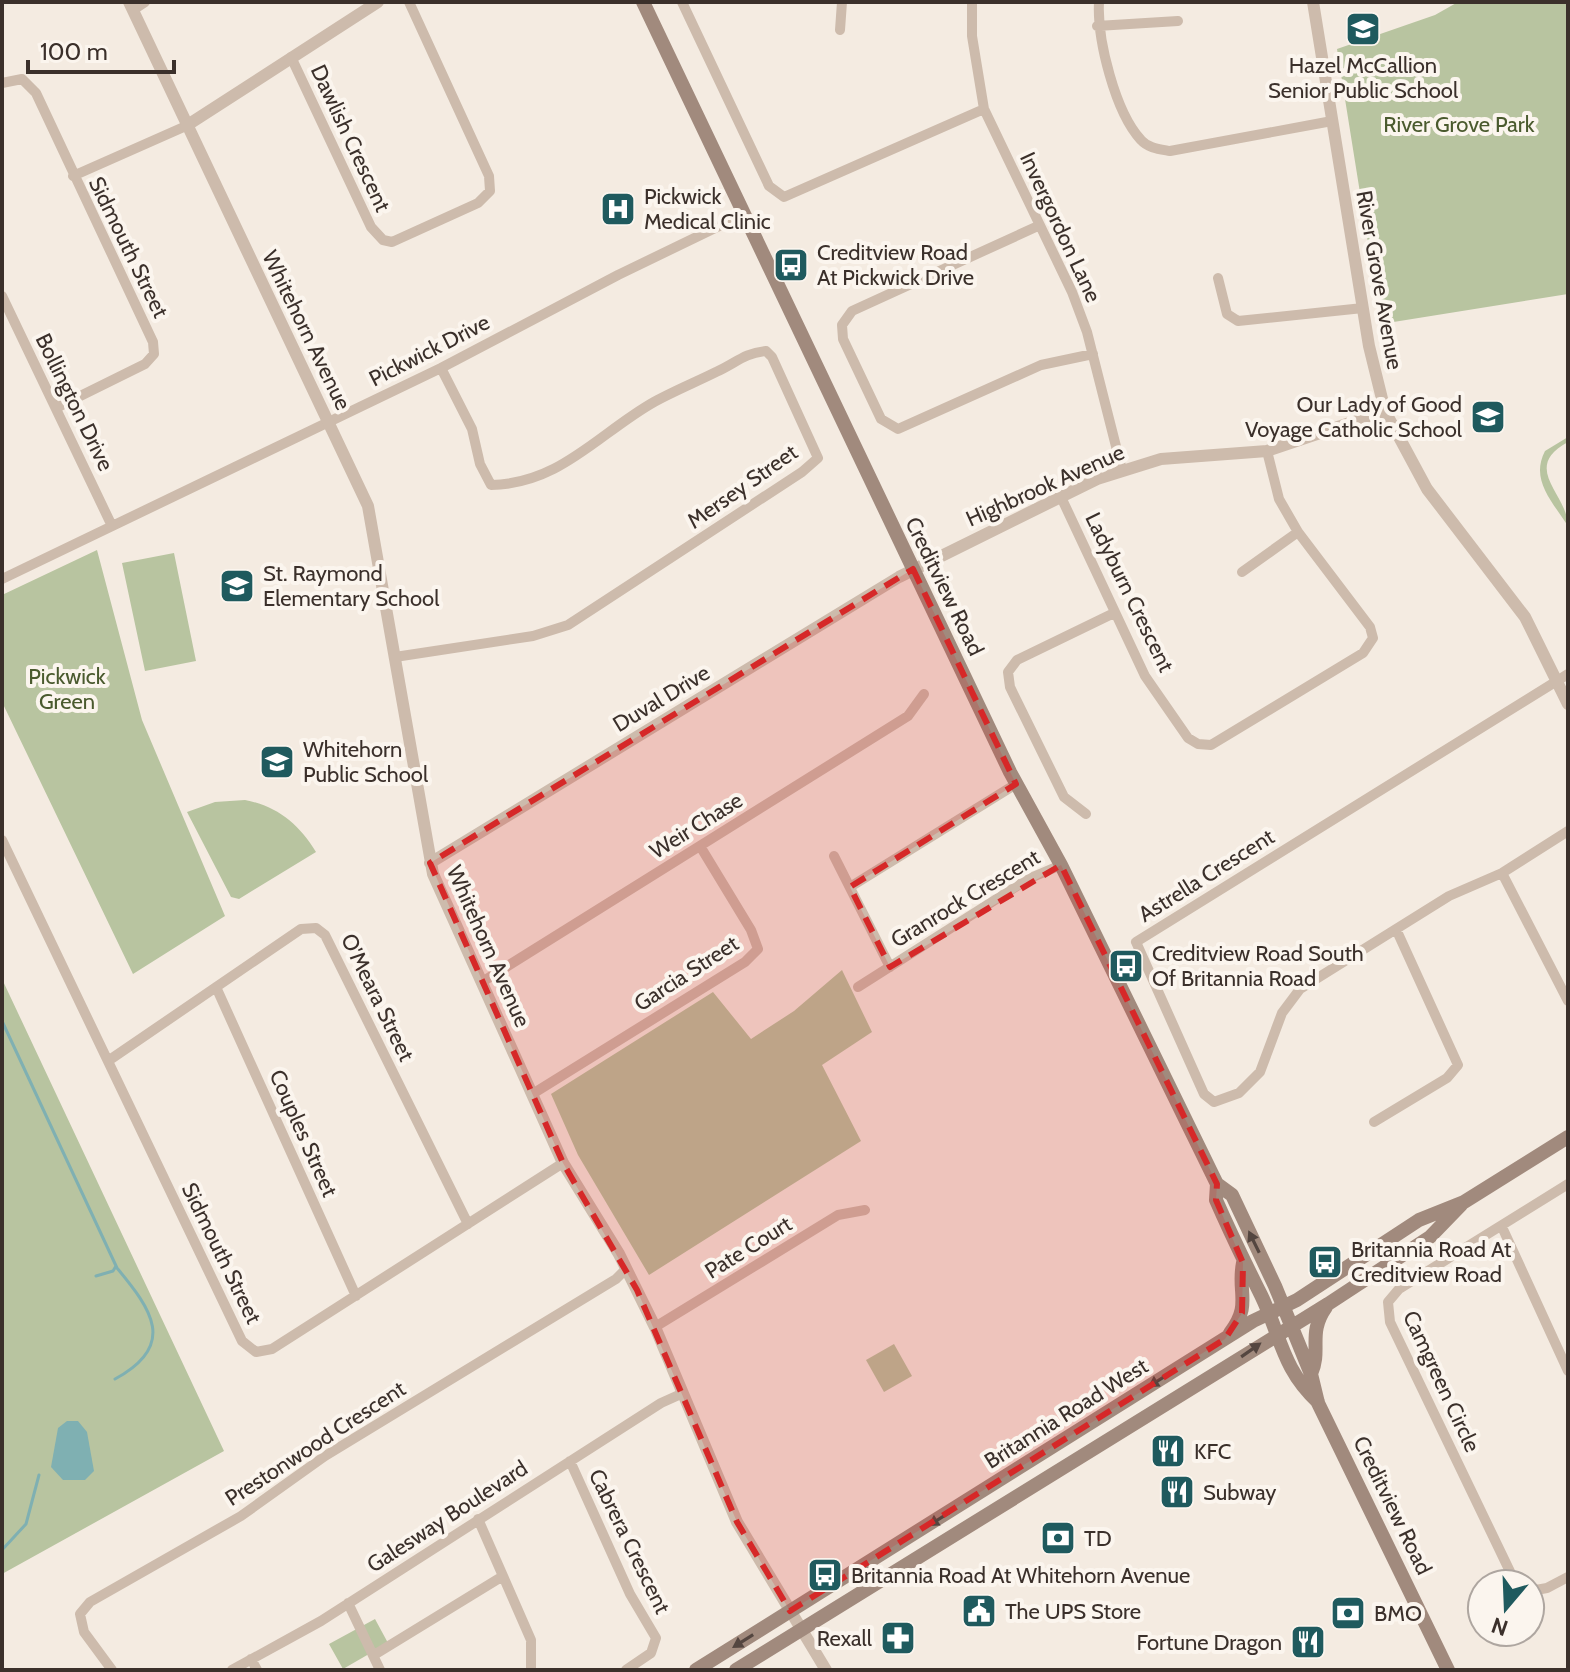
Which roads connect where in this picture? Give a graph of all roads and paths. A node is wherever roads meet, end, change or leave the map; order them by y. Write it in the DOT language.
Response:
graph roads {
  1 [pos="145,2"];
  2 [pos="378,2"];
  3 [pos="409,2"];
  4 [pos="643,2"];
  5 [pos="682,2"];
  6 [pos="842,2"];
  7 [pos="972,2"];
  8 [pos="1099,2"];
  9 [pos="1313,2"];
  10 [pos="131,6"];
  11 [pos="1178,21"];
  12 [pos="1097,26"];
  13 [pos="840,30"];
  14 [pos="291,57"];
  15 [pos="2,83"];
  16 [pos="984,109"];
  17 [pos="1332,121"];
  18 [pos="186,126"];
  19 [pos="73,176"];
  20 [pos="742,215"];
  21 [pos="1038,226"];
  22 [pos="1218,278"];
  23 [pos="2,296"];
  24 [pos="1363,308"];
  25 [pos="1093,354"];
  26 [pos="441,368"];
  27 [pos="56,408"];
  28 [pos="1385,411"];
  29 [pos="329,422"];
  30 [pos="1267,451"];
  31 [pos="1122,470"];
  32 [pos="1061,497"];
  33 [pos="112,526"];
  34 [pos="1298,532"];
  35 [pos="913,569"];
  36 [pos="1242,572"];
  37 [pos="2,579"];
  38 [pos="1114,613"];
  39 [pos="395,657"];
  40 [pos="1562,677"];
  41 [pos="924,694"];
  42 [pos="1568,704"];
  43 [pos="1016,784"];
  44 [pos="1086,814"];
  45 [pos="1568,831"];
  46 [pos="2,840"];
  47 [pos="700,846"];
  48 [pos="834,856"];
  49 [pos="430,863"];
  50 [pos="1061,865"];
  51 [pos="1502,873"];
  52 [pos="850,887"];
  53 [pos="1396,929"];
  54 [pos="890,967"];
  55 [pos="482,982"];
  56 [pos="216,987"];
  57 [pos="858,987"];
  58 [pos="1568,1001"];
  59 [pos="108,1061"];
  60 [pos="534,1093"];
  61 [pos="1374,1122"];
  62 [pos="1568,1137"];
  63 [pos="563,1163"];
  64 [pos="1217,1184"];
  65 [pos="1568,1184"];
  66 [pos="1464,1202"];
  67 [pos="865,1210"];
  68 [pos="468,1224"];
  69 [pos="1502,1227"];
  70 [pos="1243,1263"];
  71 [pos="626,1269"];
  72 [pos="356,1296"];
  73 [pos="1328,1304"];
  74 [pos="1283,1307"];
  75 [pos="1268,1314"];
  76 [pos="1290,1326"];
  77 [pos="655,1327"];
  78 [pos="1275,1335"];
  79 [pos="1225,1339"];
  80 [pos="1568,1371"];
  81 [pos="1311,1374"];
  82 [pos="681,1394"];
  83 [pos="1318,1403"];
  84 [pos="570,1461"];
  85 [pos="478,1519"];
  86 [pos="1508,1568"];
  87 [pos="503,1576"];
  88 [pos="1568,1577"];
  89 [pos="1546,1588"];
  90 [pos="348,1603"];
  91 [pos="790,1611"];
  92 [pos="802,1630"];
  93 [pos="374,1655"];
  94 [pos="251,1659"];
  95 [pos="112,1670"];
  96 [pos="232,1670"];
  97 [pos="257,1670"];
  98 [pos="380,1670"];
  99 [pos="531,1670"];
  100 [pos="626,1670"];
  101 [pos="696,1670"];
  102 [pos="736,1670"];
  103 [pos="826,1670"];
  104 [pos="1448,1670"];
  1 -- 10 [label="street"];
  2 -- 14 [label="street"];
  3 -- 14 [label="street, Dawlish Crescent"];
  4 -- 20 [label="main road, Creditview Road"];
  5 -- 16 [label="street"];
  6 -- 13 [label="street"];
  7 -- 16 [label="street, Invergordon Lane"];
  8 -- 12 [label="street"];
  9 -- 17 [label="street, River Grove Avenue"];
  10 -- 18 [label="street, Whitehorn Avenue"];
  11 -- 12 [label="street"];
  12 -- 17 [label="street"];
  14 -- 18 [label="street"];
  15 -- 19 [label="street, Sidmouth Street"];
  16 -- 21 [label="street, Invergordon Lane"];
  17 -- 24 [label="street, River Grove Avenue"];
  18 -- 19 [label="street"];
  18 -- 29 [label="street, Whitehorn Avenue"];
  19 -- 27 [label="street, Sidmouth Street"];
  20 -- 26 [label="street, Pickwick Drive"];
  20 -- 35 [label="main road, Creditview Road"];
  21 -- 25 [label="street, Invergordon Lane"];
  21 -- 25 [label="street"];
  22 -- 24 [label="street"];
  23 -- 27 [label="street, Bollington Drive"];
  24 -- 28 [label="street, River Grove Avenue"];
  25 -- 31 [label="street, Invergordon Lane"];
  26 -- 29 [label="street, Pickwick Drive"];
  26 -- 39 [label="street, Mersey Street"];
  27 -- 33 [label="street, Bollington Drive"];
  28 -- 30 [label="street, Highbrook Avenue"];
  28 -- 40 [label="street, River Grove Avenue"];
  29 -- 33 [label="street, Pickwick Drive"];
  29 -- 39 [label="street, Whitehorn Avenue"];
  30 -- 31 [label="street, Highbrook Avenue"];
  30 -- 34 [label="street, Ladyburn Crescent"];
  31 -- 32 [label="street, Highbrook Avenue"];
  32 -- 35 [label="street, Highbrook Avenue"];
  32 -- 38 [label="street, Ladyburn Crescent"];
  33 -- 37 [label="street, Pickwick Drive"];
  34 -- 36 [label="street"];
  34 -- 38 [label="street, Ladyburn Crescent"];
  35 -- 43 [label="main road, Creditview Road"];
  35 -- 49 [label="street, Duval Drive"];
  38 -- 44 [label="street"];
  39 -- 49 [label="street, Whitehorn Avenue"];
  40 -- 42 [label="street, River Grove Avenue"];
  40 -- 53 [label="street, Astrella Crescent"];
  41 -- 47 [label="street, Weir Chase"];
  43 -- 50 [label="main road, Creditview Road"];
  43 -- 52 [label="street"];
  45 -- 51 [label="street, Astrella Crescent"];
  46 -- 59 [label="street, Sidmouth Street"];
  47 -- 55 [label="street, Weir Chase"];
  47 -- 60 [label="street, Garcia Street"];
  48 -- 52 [label="street, Granrock Crescent"];
  49 -- 55 [label="street, Whitehorn Avenue"];
  50 -- 54 [label="street, Granrock Crescent"];
  50 -- 64 [label="main road, Creditview Road"];
  51 -- 53 [label="street, Astrella Crescent"];
  51 -- 58 [label="street"];
  52 -- 54 [label="street, Granrock Crescent"];
  53 -- 61 [label="street"];
  54 -- 57 [label="street, Granrock Crescent"];
  55 -- 60 [label="street, Whitehorn Avenue"];
  56 -- 59 [label="street, O'Meara Street"];
  56 -- 68 [label="street, O'Meara Street"];
  56 -- 72 [label="street, Couples Street"];
  59 -- 72 [label="street, Sidmouth Street"];
  60 -- 63 [label="street, Whitehorn Avenue"];
  62 -- 66 [label="main road, Britannia Road West"];
  63 -- 68 [label="street, Sidmouth Street"];
  63 -- 71 [label="street, Whitehorn Avenue"];
  64 -- 70 [label="main road, Creditview Road"];
  74 -- 64 [label="main road, Creditview Road, one-way"];
  65 -- 69 [label="street, Camgreen Circle"];
  66 -- 73 [label="main road, Britannia Road West"];
  66 -- 74 [label="main road, Britannia Road West"];
  67 -- 77 [label="street, Pate Court"];
  68 -- 72 [label="street, Sidmouth Street"];
  69 -- 80 [label="street"];
  69 -- 86 [label="street, Camgreen Circle"];
  70 -- 75 [label="main road, Creditview Road"];
  70 -- 79 [label="main road"];
  71 -- 77 [label="street, Whitehorn Avenue"];
  71 -- 95 [label="street, Prestonwood Crescent"];
  73 -- 76 [label="main road, Britannia Road West"];
  73 -- 81 [label="main road"];
  74 -- 75 [label="main road, Britannia Road West"];
  74 -- 76 [label="main road, Creditview Road"];
  75 -- 78 [label="main road, Creditview Road"];
  75 -- 79 [label="main road, Britannia Road West"];
  76 -- 78 [label="main road, Britannia Road West"];
  76 -- 81 [label="main road, Creditview Road"];
  77 -- 82 [label="street, Whitehorn Avenue"];
  78 -- 83 [label="main road, Creditview Road"];
  92 -- 78 [label="main road, Britannia Road West, one-way"];
  79 -- 91 [label="main road, Britannia Road West, one-way"];
  81 -- 83 [label="main road, Creditview Road"];
  82 -- 84 [label="street, Galesway Boulevard"];
  82 -- 91 [label="street, Whitehorn Avenue"];
  83 -- 104 [label="main road, Creditview Road"];
  84 -- 85 [label="street, Galesway Boulevard"];
  84 -- 100 [label="street, Cabrera Crescent"];
  85 -- 87 [label="street"];
  85 -- 90 [label="street, Galesway Boulevard"];
  87 -- 93 [label="street"];
  87 -- 99 [label="street"];
  88 -- 89 [label="street"];
  90 -- 93 [label="street"];
  90 -- 94 [label="street, Galesway Boulevard"];
  91 -- 92 [label="street, Whitehorn Avenue"];
  91 -- 101 [label="main road, Britannia Road West, one-way"];
  92 -- 102 [label="main road, Britannia Road West"];
  92 -- 103 [label="street, Whitehorn Avenue"];
  93 -- 98 [label="street"];
  94 -- 96 [label="street, Galesway Boulevard"];
  94 -- 97 [label="street"];
}
